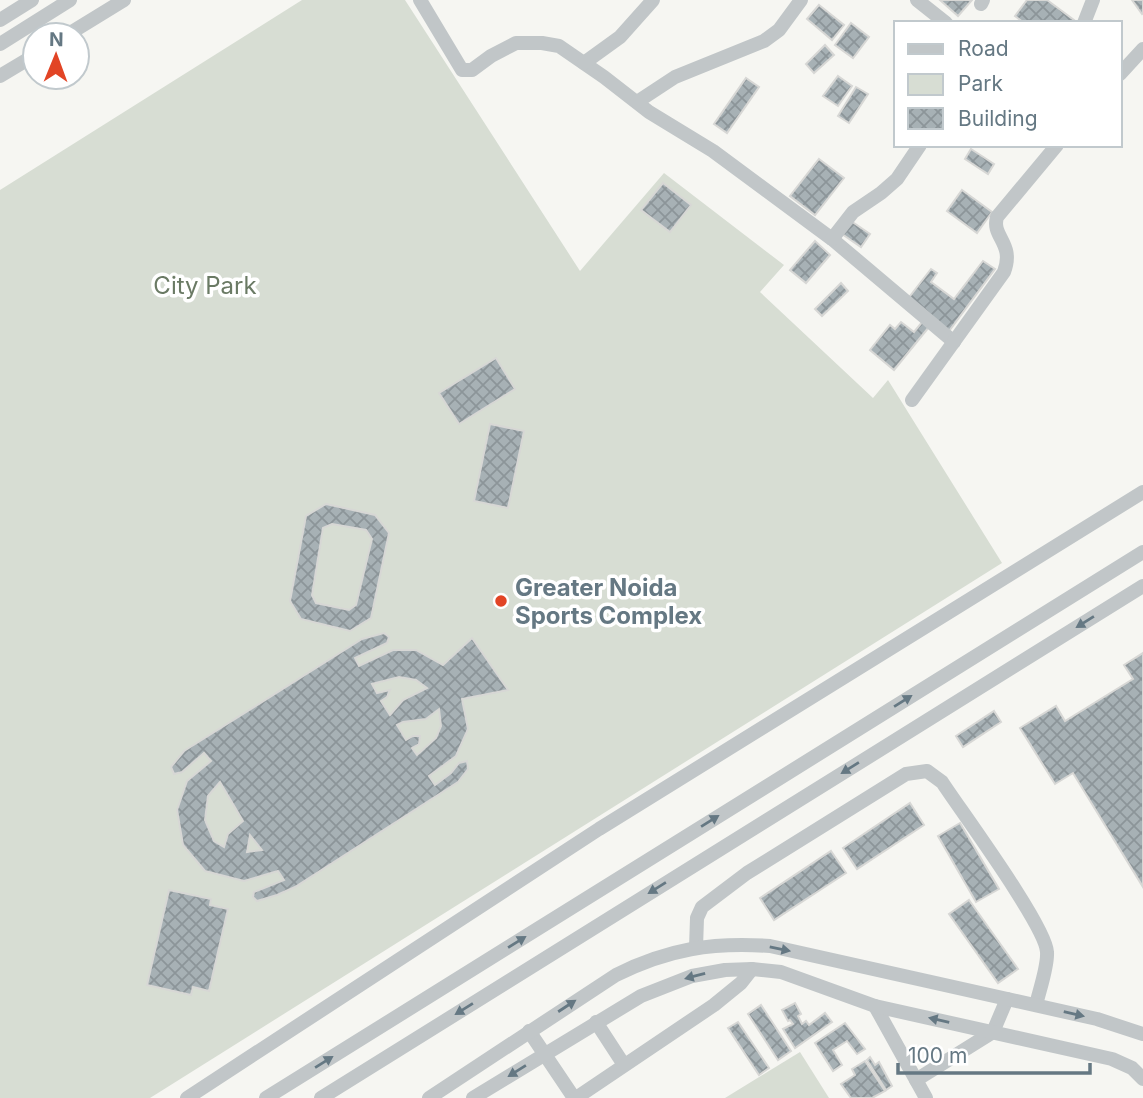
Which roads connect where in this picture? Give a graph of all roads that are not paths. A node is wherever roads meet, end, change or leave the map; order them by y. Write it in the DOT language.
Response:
graph roads {
  1 [pos="32,0"];
  2 [pos="70,0"];
  3 [pos="124,0"];
  4 [pos="420,0"];
  5 [pos="653,0"];
  6 [pos="801,0"];
  7 [pos="917,0"];
  8 [pos="1094,0"];
  9 [pos="0,20"];
  10 [pos="90,21"];
  11 [pos="943,21"];
  12 [pos="1085,21"];
  13 [pos="0,44"];
  14 [pos="1143,49"];
  15 [pos="21,63"];
  16 [pos="584,63"];
  17 [pos="1122,72"];
  18 [pos="0,76"];
  19 [pos="637,102"];
  20 [pos="919,147"];
  21 [pos="1055,147"];
  22 [pos="832,239"];
  23 [pos="954,342"];
  24 [pos="912,400"];
  25 [pos="1143,492"];
  26 [pos="1143,552"];
  27 [pos="1143,586"];
  28 [pos="696,948"];
  29 [pos="752,969"];
  30 [pos="1007,999"];
  31 [pos="1036,1005"];
  32 [pos="875,1006"];
  33 [pos="596,1022"];
  34 [pos="529,1031"];
  35 [pos="993,1032"];
  36 [pos="1143,1034"];
  37 [pos="545,1053"];
  38 [pos="624,1065"];
  39 [pos="1143,1079"];
  40 [pos="916,1080"];
  41 [pos="187,1098"];
  42 [pos="266,1098"];
  43 [pos="321,1098"];
  44 [pos="429,1098"];
  45 [pos="473,1098"];
  46 [pos="575,1098"];
  47 [pos="926,1098"];
  1 -- 9 [label="street"];
  2 -- 13 [label="street"];
  3 -- 10 [label="street"];
  4 -- 16 [label="street"];
  5 -- 16 [label="street"];
  6 -- 19 [label="street"];
  7 -- 11 [label="street"];
  8 -- 12 [label="street"];
  14 -- 17 [label="street"];
  15 -- 18 [label="street"];
  16 -- 19 [label="street"];
  19 -- 22 [label="street"];
  20 -- 22 [label="street"];
  21 -- 23 [label="street"];
  22 -- 23 [label="street"];
  23 -- 24 [label="street"];
  25 -- 41 [label="street"];
  42 -- 26 [label="street, one-way"];
  27 -- 43 [label="street, one-way"];
  28 -- 30 [label="street, one-way"];
  28 -- 31 [label="street"];
  34 -- 28 [label="street, one-way"];
  29 -- 32 [label="street"];
  29 -- 33 [label="street, one-way"];
  29 -- 38 [label="street"];
  30 -- 31 [label="street"];
  30 -- 35 [label="street"];
  31 -- 36 [label="street, one-way"];
  35 -- 32 [label="street, one-way"];
  32 -- 40 [label="street"];
  33 -- 37 [label="street"];
  33 -- 38 [label="street"];
  34 -- 37 [label="street"];
  34 -- 44 [label="street"];
  35 -- 39 [label="street"];
  35 -- 40 [label="street"];
  37 -- 45 [label="street, one-way"];
  37 -- 46 [label="street"];
  38 -- 46 [label="street"];
  40 -- 47 [label="street"];
}
